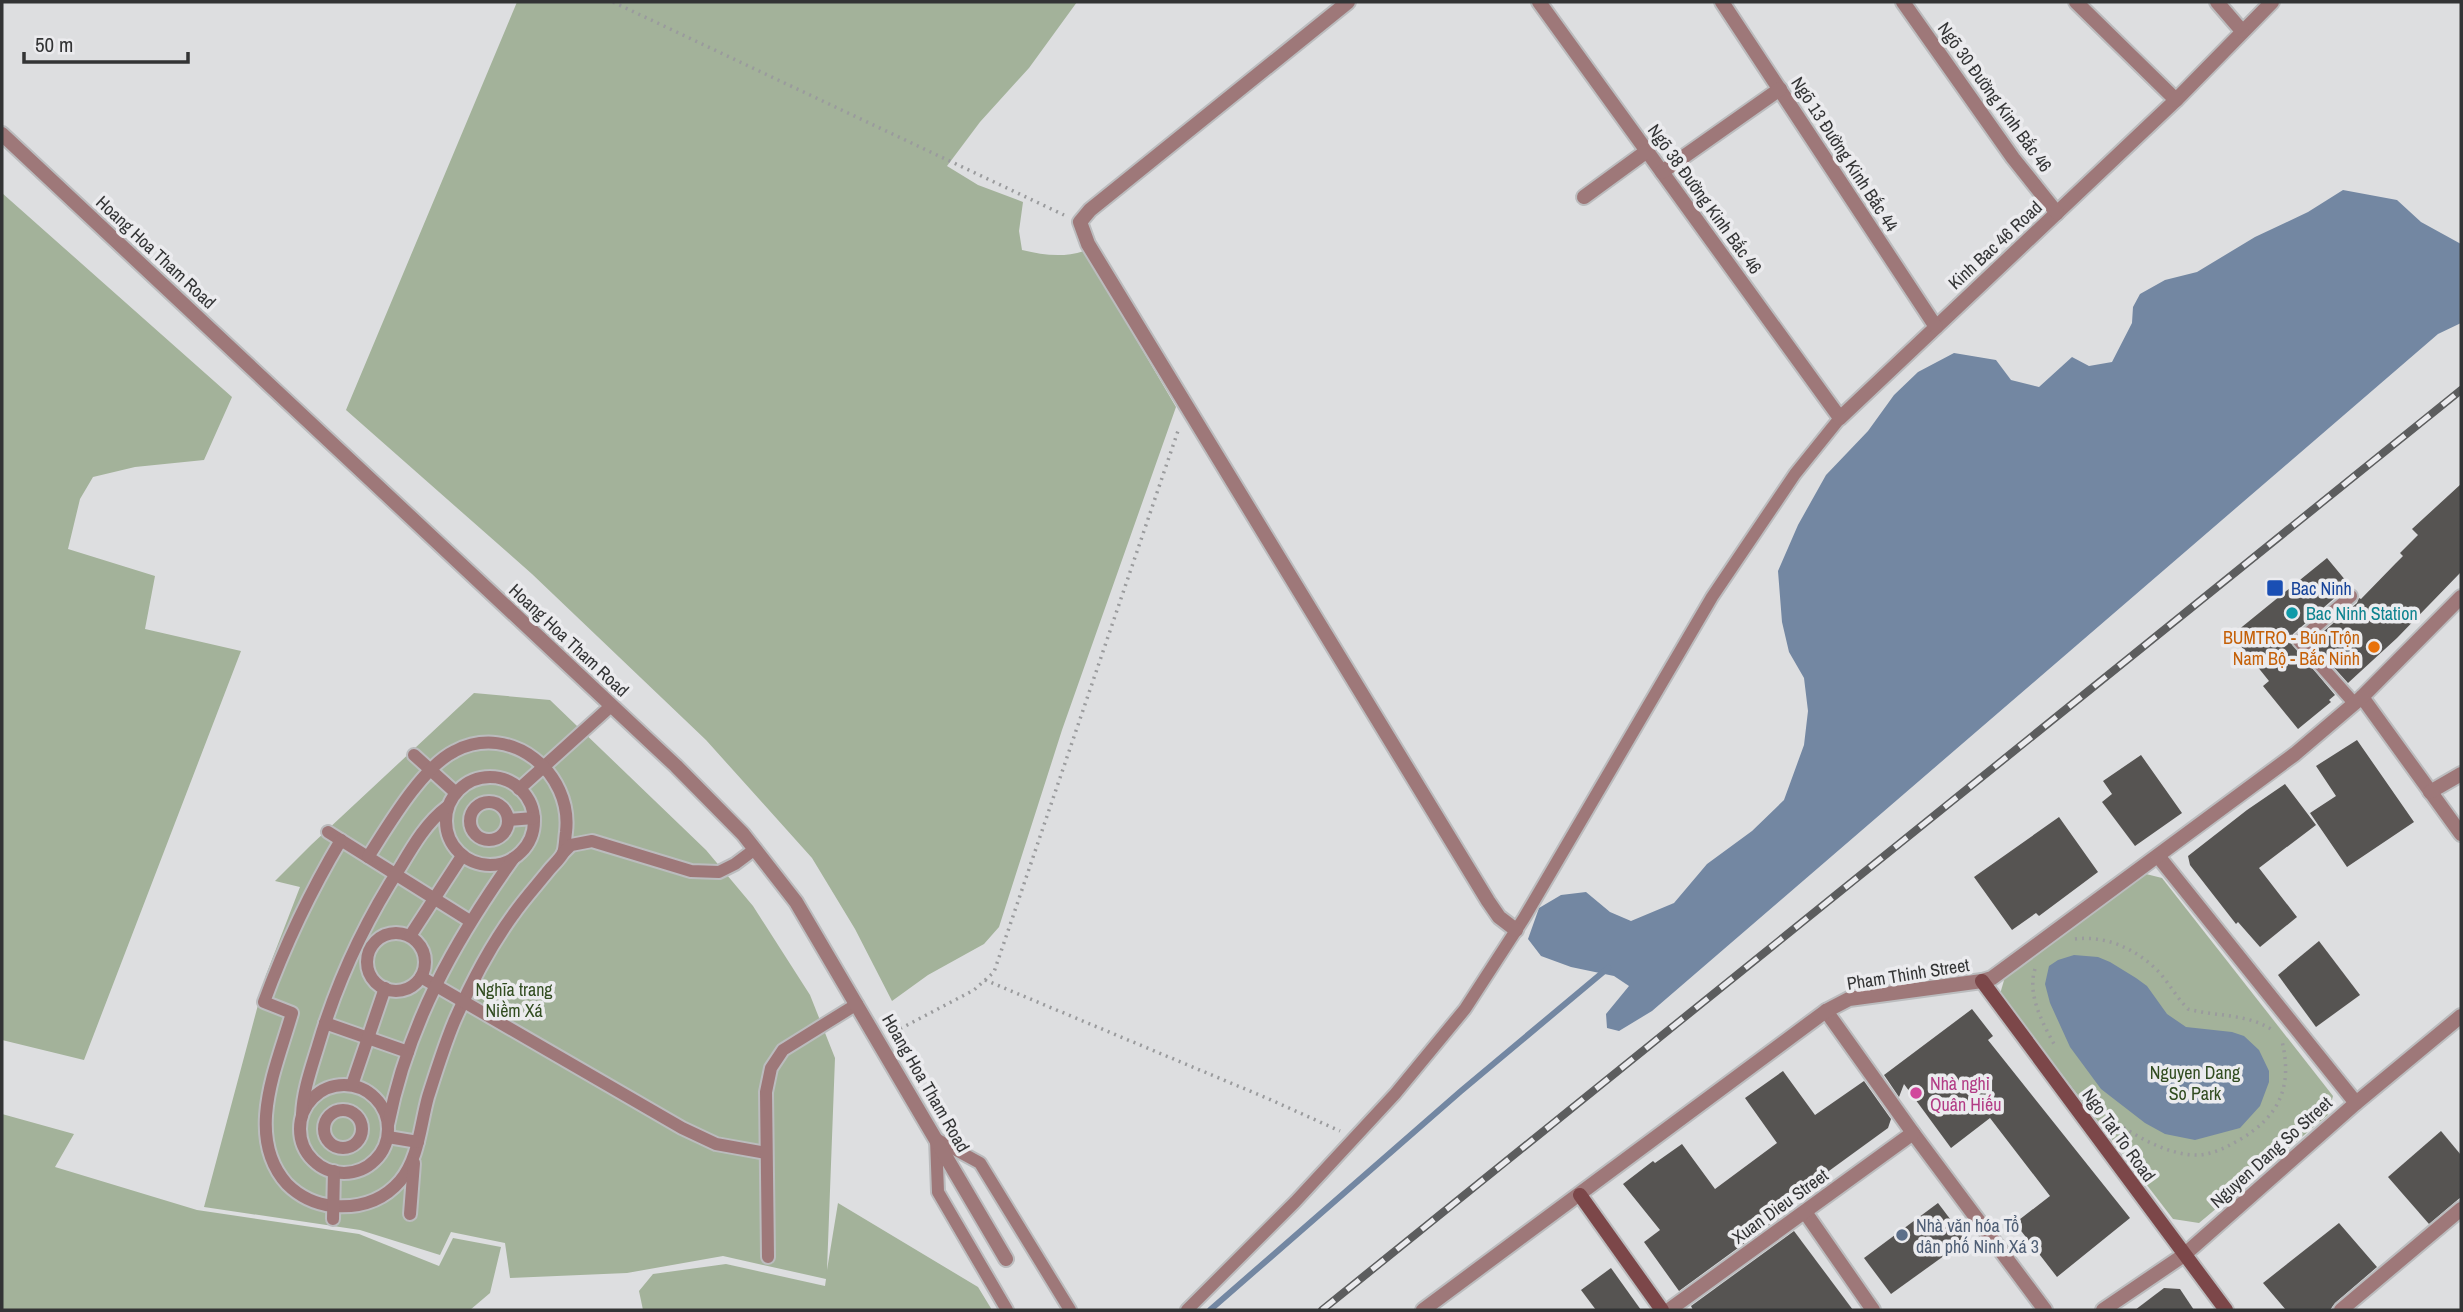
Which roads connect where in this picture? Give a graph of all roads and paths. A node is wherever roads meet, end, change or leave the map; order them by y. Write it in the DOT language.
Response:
graph roads {
  1 [pos="613,2"];
  2 [pos="1348,2"];
  3 [pos="1539,2"];
  4 [pos="1722,2"];
  5 [pos="1903,2"];
  6 [pos="2076,2"];
  7 [pos="2217,2"];
  8 [pos="2272,2"];
  9 [pos="2242,31"];
  10 [pos="1780,89"];
  11 [pos="2176,100"];
  12 [pos="2,134"];
  13 [pos="1647,151"];
  14 [pos="1662,172"];
  15 [pos="1584,197"];
  16 [pos="2057,213"];
  17 [pos="1080,222"];
  18 [pos="1936,327"];
  19 [pos="1187,406"];
  20 [pos="1840,418"];
  21 [pos="2351,596"];
  22 [pos="2461,597"];
  23 [pos="2358,700"];
  24 [pos="611,706"];
  25 [pos="414,755"];
  26 [pos="543,766"];
  27 [pos="431,771"];
  28 [pos="2461,774"];
  29 [pos="487,777"];
  30 [pos="519,789"];
  31 [pos="2430,792"];
  32 [pos="456,793"];
  33 [pos="488,802"];
  34 [pos="447,807"];
  35 [pos="534,818"];
  36 [pos="508,820"];
  37 [pos="445,823"];
  38 [pos="470,824"];
  39 [pos="328,832"];
  40 [pos="2461,834"];
  41 [pos="341,840"];
  42 [pos="492,841"];
  43 [pos="755,849"];
  44 [pos="563,853"];
  45 [pos="462,856"];
  46 [pos="2158,856"];
  47 [pos="368,857"];
  48 [pos="513,859"];
  49 [pos="493,865"];
  50 [pos="395,874"];
  51 [pos="434,898"];
  52 [pos="470,921"];
  53 [pos="1516,930"];
  54 [pos="410,936"];
  55 [pos="2066,940"];
  56 [pos="2039,961"];
  57 [pos="421,977"];
  58 [pos="985,980"];
  59 [pos="1982,981"];
  60 [pos="435,985"];
  61 [pos="385,988"];
  62 [pos="464,1002"];
  63 [pos="857,1003"];
  64 [pos="1826,1011"];
  65 [pos="2461,1016"];
  66 [pos="324,1023"];
  67 [pos="2274,1031"];
  68 [pos="367,1038"];
  69 [pos="879,1040"];
  70 [pos="2282,1041"];
  71 [pos="2055,1048"];
  72 [pos="408,1052"];
  73 [pos="352,1085"];
  74 [pos="318,1093"];
  75 [pos="380,1103"];
  76 [pos="2356,1103"];
  77 [pos="334,1112"];
  78 [pos="2102,1113"];
  79 [pos="302,1115"];
  80 [pos="358,1117"];
  81 [pos="388,1131"];
  82 [pos="1913,1133"];
  83 [pos="1355,1138"];
  84 [pos="326,1139"];
  85 [pos="936,1139"];
  86 [pos="418,1142"];
  87 [pos="354,1144"];
  88 [pos="307,1153"];
  89 [pos="766,1153"];
  90 [pos="415,1156"];
  91 [pos="368,1166"];
  92 [pos="334,1171"];
  93 [pos="1580,1195"];
  94 [pos="2461,1209"];
  95 [pos="333,1212"];
  96 [pos="1805,1212"];
  97 [pos="410,1214"];
  98 [pos="2184,1255"];
  99 [pos="768,1257"];
  100 [pos="1006,1259"];
  101 [pos="1007,1310"];
  102 [pos="1070,1310"];
  103 [pos="1187,1310"];
  104 [pos="1423,1310"];
  105 [pos="1662,1310"];
  106 [pos="1669,1310"];
  107 [pos="1873,1310"];
  108 [pos="2045,1310"];
  109 [pos="2103,1310"];
  110 [pos="2226,1310"];
  111 [pos="2341,1310"];
  1 -- 17 [label="path"];
  2 -- 17 [label="street"];
  3 -- 13 [label="street, Ngõ 38 Đường Kinh Bắc 46"];
  4 -- 10 [label="street, Ngõ 13 Đường Kinh Bắc 44"];
  5 -- 16 [label="street, Ngõ 30 Đường Kinh Bắc 46"];
  6 -- 11 [label="street"];
  7 -- 9 [label="street"];
  8 -- 9 [label="street, Kinh Bac 46 Road"];
  9 -- 11 [label="street, Kinh Bac 46 Road"];
  10 -- 14 [label="street"];
  10 -- 18 [label="street, Ngõ 13 Đường Kinh Bắc 44"];
  11 -- 16 [label="street, Kinh Bac 46 Road"];
  12 -- 24 [label="street, Hoang Hoa Tham Road"];
  13 -- 14 [label="street, Ngõ 38 Đường Kinh Bắc 46"];
  13 -- 15 [label="street"];
  14 -- 20 [label="street, Ngõ 38 Đường Kinh Bắc 46"];
  16 -- 18 [label="street, Kinh Bac 46 Road"];
  17 -- 19 [label="street"];
  18 -- 20 [label="street, Kinh Bac 46 Road"];
  19 -- 53 [label="street"];
  19 -- 58 [label="path"];
  20 -- 53 [label="lane"];
  21 -- 23 [label="lane"];
  22 -- 23 [label="street, Pham Thinh Street"];
  23 -- 31 [label="street"];
  23 -- 46 [label="street, Pham Thinh Street"];
  24 -- 26 [label="lane"];
  24 -- 43 [label="street, Hoang Hoa Tham Road"];
  25 -- 27 [label="lane"];
  26 -- 27 [label="lane"];
  26 -- 30 [label="lane"];
  26 -- 44 [label="lane"];
  27 -- 32 [label="lane"];
  27 -- 47 [label="lane"];
  28 -- 31 [label="street"];
  29 -- 30 [label="lane"];
  29 -- 32 [label="lane"];
  29 -- 33 [label="lane"];
  30 -- 35 [label="lane"];
  31 -- 40 [label="street"];
  32 -- 34 [label="lane"];
  33 -- 36 [label="lane"];
  33 -- 38 [label="lane"];
  34 -- 37 [label="lane"];
  34 -- 50 [label="lane"];
  35 -- 36 [label="lane"];
  35 -- 48 [label="lane"];
  36 -- 42 [label="lane"];
  37 -- 38 [label="lane"];
  37 -- 45 [label="lane"];
  38 -- 42 [label="lane"];
  39 -- 41 [label="lane"];
  41 -- 47 [label="lane"];
  41 -- 95 [label="lane"];
  42 -- 49 [label="lane"];
  43 -- 44 [label="lane"];
  43 -- 63 [label="street, Hoang Hoa Tham Road"];
  44 -- 62 [label="lane"];
  45 -- 49 [label="lane"];
  45 -- 51 [label="lane"];
  46 -- 59 [label="street, Pham Thinh Street"];
  46 -- 76 [label="street"];
  47 -- 50 [label="lane"];
  48 -- 49 [label="lane"];
  48 -- 52 [label="lane"];
  50 -- 51 [label="lane"];
  50 -- 66 [label="lane"];
  51 -- 52 [label="lane"];
  51 -- 54 [label="lane"];
  52 -- 60 [label="lane"];
  53 -- 83 [label="lane"];
  54 -- 57 [label="lane"];
  54 -- 61 [label="lane"];
  55 -- 67 [label="path"];
  56 -- 71 [label="path"];
  57 -- 60 [label="lane"];
  57 -- 61 [label="lane"];
  58 -- 69 [label="path"];
  58 -- 83 [label="path"];
  59 -- 64 [label="street, Pham Thinh Street"];
  59 -- 98 [label="street, Ngo Tat To Road"];
  60 -- 62 [label="lane"];
  60 -- 72 [label="lane"];
  61 -- 68 [label="lane"];
  62 -- 86 [label="lane"];
  62 -- 89 [label="lane"];
  63 -- 69 [label="street, Hoang Hoa Tham Road"];
  63 -- 89 [label="lane"];
  64 -- 82 [label="street"];
  64 -- 93 [label="street, Pham Thinh Street"];
  65 -- 76 [label="street, Nguyen Dang So Street"];
  66 -- 68 [label="lane"];
  66 -- 79 [label="lane"];
  68 -- 72 [label="lane"];
  68 -- 73 [label="lane"];
  69 -- 85 [label="street, Hoang Hoa Tham Road"];
  70 -- 78 [label="path"];
  72 -- 81 [label="lane"];
  73 -- 74 [label="lane"];
  73 -- 75 [label="lane"];
  74 -- 77 [label="lane"];
  74 -- 79 [label="lane"];
  75 -- 80 [label="lane"];
  75 -- 81 [label="lane"];
  76 -- 98 [label="street, Nguyen Dang So Street"];
  77 -- 80 [label="lane"];
  77 -- 84 [label="lane"];
  79 -- 88 [label="lane"];
  80 -- 87 [label="lane"];
  81 -- 86 [label="lane"];
  81 -- 91 [label="lane"];
  82 -- 96 [label="street, Xuan Dieu Street"];
  82 -- 108 [label="street"];
  83 -- 103 [label="lane"];
  84 -- 87 [label="lane"];
  84 -- 88 [label="lane"];
  85 -- 100 [label="street, Hoang Hoa Tham Road"];
  85 -- 101 [label="lane"];
  85 -- 102 [label="lane"];
  86 -- 90 [label="lane"];
  87 -- 91 [label="lane"];
  88 -- 92 [label="lane"];
  89 -- 99 [label="lane"];
  90 -- 95 [label="lane"];
  90 -- 97 [label="lane"];
  91 -- 92 [label="lane"];
  92 -- 95 [label="lane"];
  93 -- 104 [label="street, Pham Thinh Street"];
  93 -- 105 [label="street"];
  94 -- 111 [label="street"];
  96 -- 106 [label="street, Xuan Dieu Street"];
  96 -- 107 [label="street"];
  98 -- 109 [label="street, Nguyen Dang So Street"];
  98 -- 110 [label="street, Ngo Tat To Road"];
}
